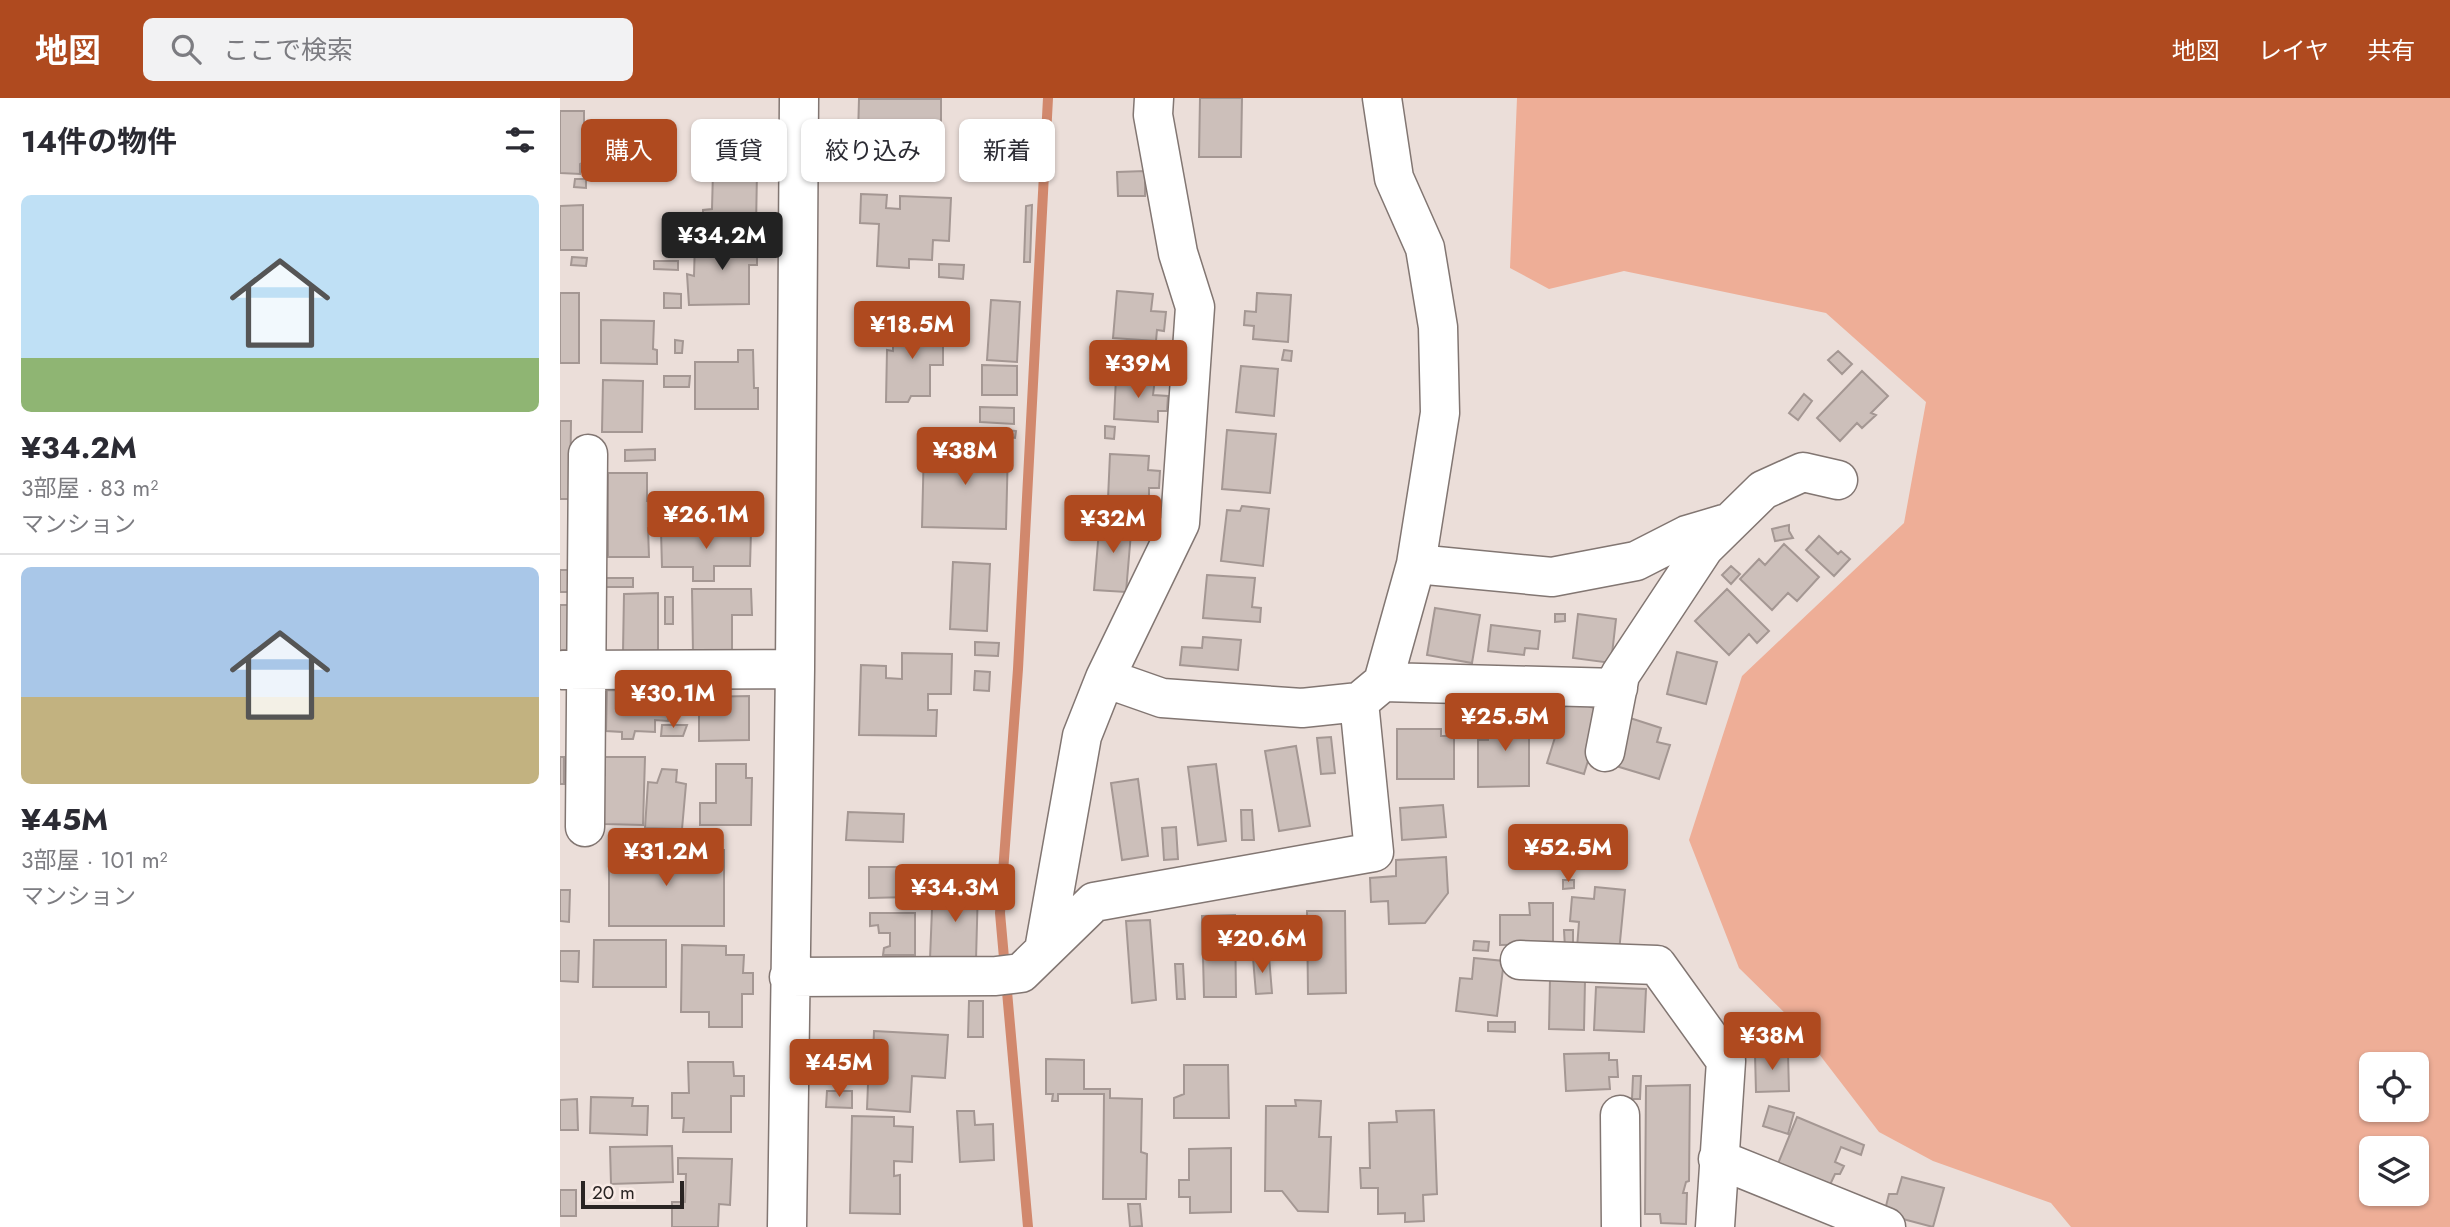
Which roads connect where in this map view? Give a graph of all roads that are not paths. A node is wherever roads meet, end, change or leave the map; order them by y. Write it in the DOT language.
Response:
graph roads {
  1 [pos="799,98"];
  2 [pos="1153,98"];
  3 [pos="1382,98"];
  4 [pos="588,454"];
  5 [pos="1838,480"];
  6 [pos="1730,523"];
  7 [pos="1416,564"];
  8 [pos="795,669"];
  9 [pos="573,670"];
  10 [pos="1105,678"];
  11 [pos="1618,688"];
  12 [pos="1371,692"];
  13 [pos="1605,751"];
  14 [pos="585,827"];
  15 [pos="1520,960"];
  16 [pos="1021,966"];
  17 [pos="789,977"];
  18 [pos="1620,1115"];
  19 [pos="1718,1158"];
  20 [pos="787,1227"];
  21 [pos="1621,1227"];
  22 [pos="1715,1227"];
  23 [pos="1886,1227"];
  1 -- 8 [label="street"];
  2 -- 10 [label="street"];
  3 -- 7 [label="street"];
  4 -- 9 [label="street"];
  5 -- 6 [label="street"];
  6 -- 7 [label="street"];
  6 -- 11 [label="street"];
  7 -- 12 [label="street"];
  8 -- 9 [label="street"];
  8 -- 17 [label="street"];
  9 -- 14 [label="street"];
  10 -- 12 [label="street"];
  10 -- 16 [label="street"];
  11 -- 12 [label="street"];
  11 -- 13 [label="street"];
  12 -- 16 [label="street"];
  15 -- 19 [label="street"];
  16 -- 17 [label="street"];
  17 -- 20 [label="street"];
  18 -- 21 [label="street"];
  19 -- 22 [label="street"];
  19 -- 23 [label="street"];
}
